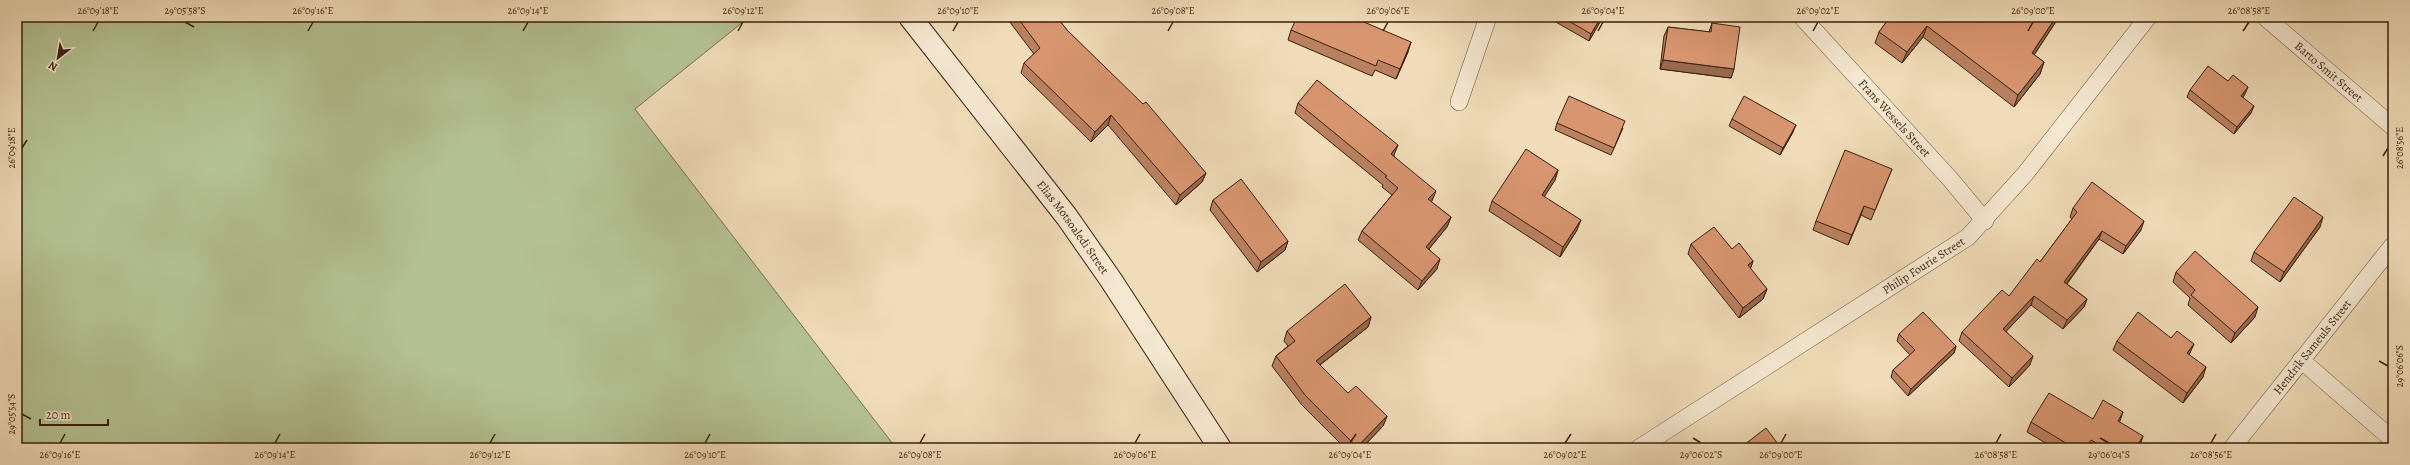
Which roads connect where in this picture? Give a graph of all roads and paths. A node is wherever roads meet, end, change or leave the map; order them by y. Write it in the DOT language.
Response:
graph roads {
  1 [pos="910,17"];
  2 [pos="1488,17"];
  3 [pos="1802,17"];
  4 [pos="2148,17"];
  5 [pos="2265,17"];
  6 [pos="1459,102"];
  7 [pos="2393,127"];
  8 [pos="1984,221"];
  9 [pos="2393,246"];
  10 [pos="2301,360"];
  11 [pos="2393,440"];
  12 [pos="1649,445"];
  13 [pos="1220,448"];
  14 [pos="2232,448"];
  1 -- 13 [label="street, Elias Motsoaledi Street"];
  2 -- 6 [label="street"];
  3 -- 8 [label="street, Frans Wessels Street"];
  4 -- 8 [label="street, Philip Fourie Street"];
  5 -- 7 [label="street, Barto Smit Street"];
  8 -- 12 [label="street, Philip Fourie Street"];
  9 -- 10 [label="street, Hendrik Sameuls Street"];
  10 -- 11 [label="street"];
  10 -- 14 [label="street, Hendrik Sameuls Street"];
}
